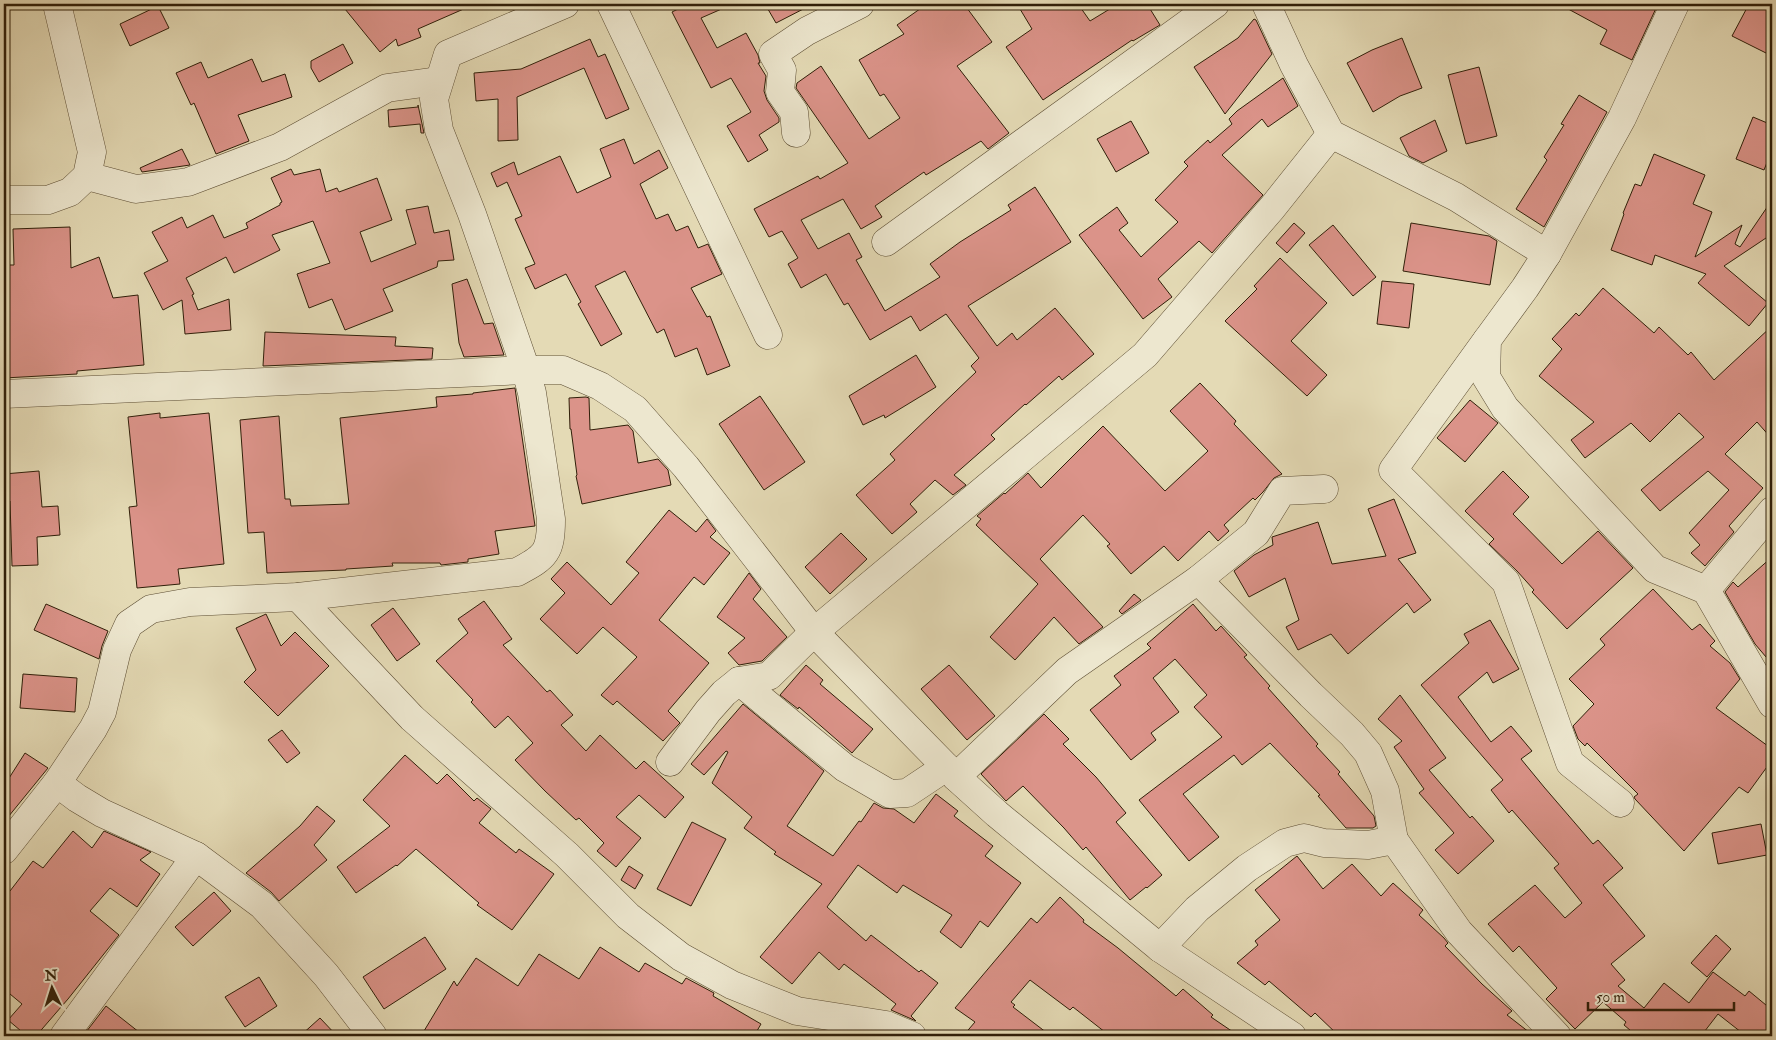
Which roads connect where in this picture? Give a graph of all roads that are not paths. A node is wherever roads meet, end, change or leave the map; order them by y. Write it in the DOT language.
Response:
graph roads {
  1 [pos="57,4"];
  2 [pos="565,4"];
  3 [pos="611,4"];
  4 [pos="860,4"];
  5 [pos="1215,4"];
  6 [pos="1266,4"];
  7 [pos="1675,4"];
  8 [pos="438,81"];
  9 [pos="796,133"];
  10 [pos="1331,134"];
  11 [pos="87,176"];
  12 [pos="4,200"];
  13 [pos="886,242"];
  14 [pos="1547,254"];
  15 [pos="768,335"];
  16 [pos="1487,340"];
  17 [pos="526,370"];
  18 [pos="4,394"];
  19 [pos="1324,489"];
  20 [pos="1772,511"];
  21 [pos="1198,580"];
  22 [pos="1706,590"];
  23 [pos="298,597"];
  24 [pos="814,632"];
  25 [pos="739,681"];
  26 [pos="1772,704"];
  27 [pos="670,762"];
  28 [pos="951,772"];
  29 [pos="58,783"];
  30 [pos="1620,803"];
  31 [pos="1394,840"];
  32 [pos="4,850"];
  33 [pos="196,856"];
  34 [pos="1160,948"];
  35 [pos="64,1036"];
  36 [pos="372,1036"];
  37 [pos="912,1036"];
  38 [pos="1292,1036"];
  39 [pos="1557,1036"];
  1 -- 11 [label="street"];
  2 -- 8 [label="street"];
  3 -- 15 [label="street"];
  4 -- 9 [label="street"];
  5 -- 13 [label="street"];
  6 -- 10 [label="street"];
  7 -- 14 [label="street"];
  8 -- 11 [label="street"];
  8 -- 17 [label="street"];
  10 -- 14 [label="street"];
  10 -- 24 [label="street"];
  11 -- 12 [label="street"];
  14 -- 16 [label="street"];
  16 -- 22 [label="street"];
  16 -- 30 [label="street"];
  17 -- 18 [label="street"];
  17 -- 23 [label="street"];
  17 -- 24 [label="street"];
  19 -- 21 [label="street"];
  20 -- 22 [label="street"];
  21 -- 28 [label="street"];
  21 -- 31 [label="street"];
  22 -- 26 [label="street"];
  23 -- 29 [label="street"];
  23 -- 37 [label="street"];
  24 -- 25 [label="street"];
  24 -- 28 [label="street"];
  25 -- 27 [label="street"];
  25 -- 28 [label="street"];
  28 -- 34 [label="street"];
  29 -- 32 [label="street"];
  29 -- 33 [label="street"];
  31 -- 34 [label="street"];
  31 -- 39 [label="street"];
  33 -- 35 [label="street"];
  33 -- 36 [label="street"];
  34 -- 38 [label="street"];
}
